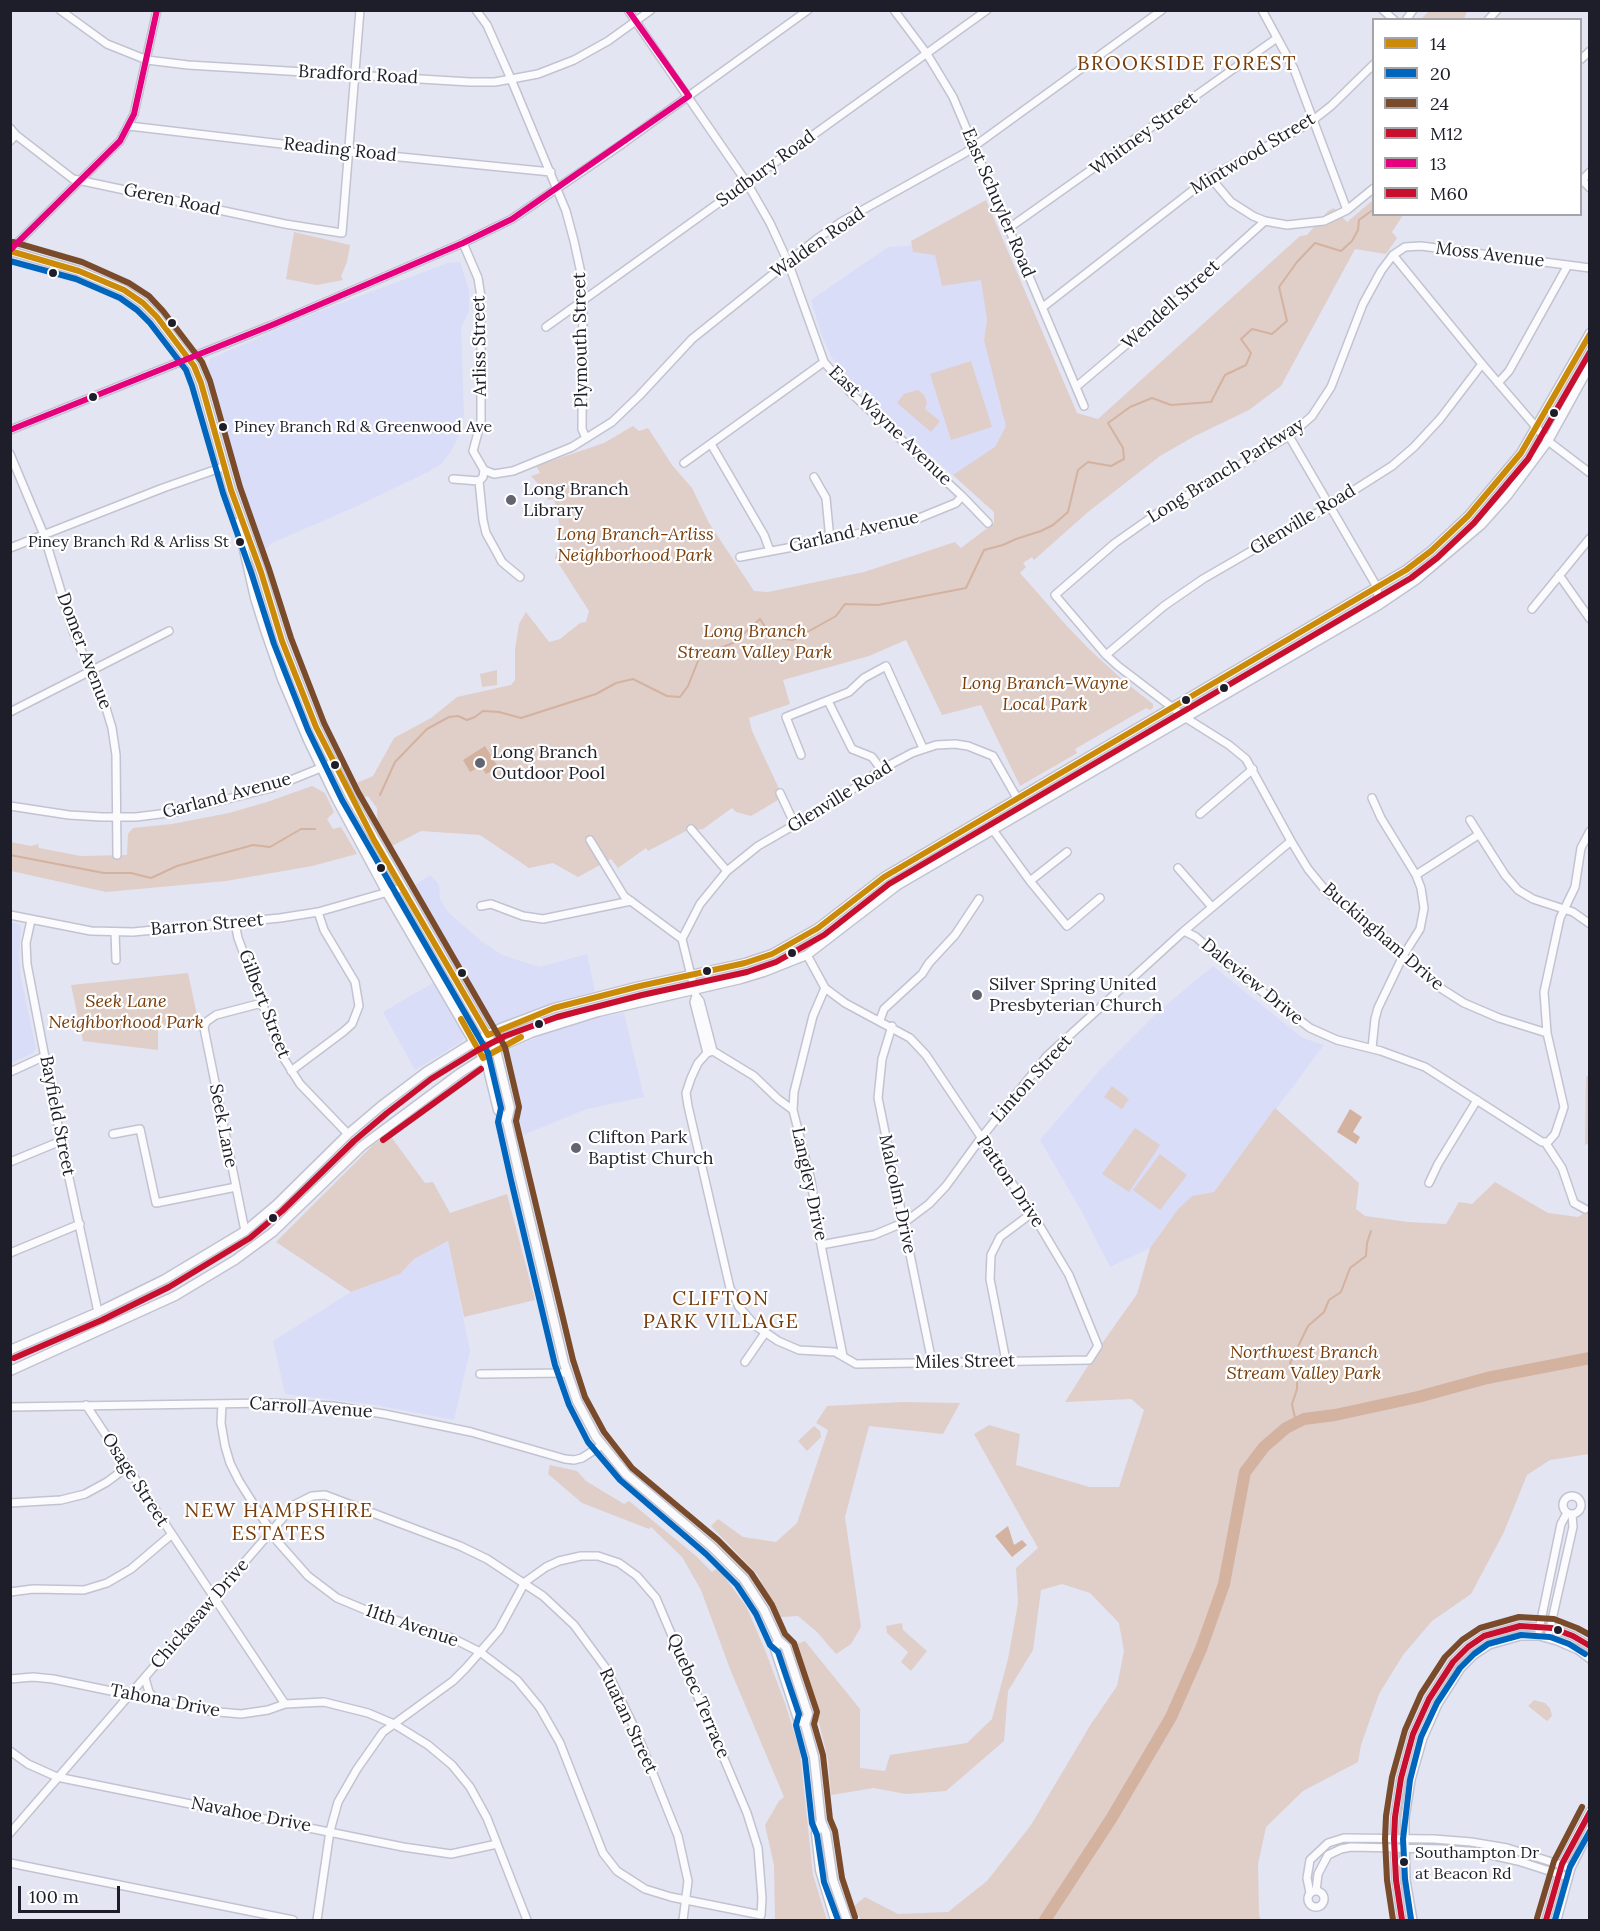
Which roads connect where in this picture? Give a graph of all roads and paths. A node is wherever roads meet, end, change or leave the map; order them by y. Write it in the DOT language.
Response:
graph roads {
  1 [pos="60,10"];
  2 [pos="157,10"];
  3 [pos="360,10"];
  4 [pos="476,10"];
  5 [pos="628,10"];
  6 [pos="651,10"];
  7 [pos="808,10"];
  8 [pos="894,10"];
  9 [pos="987,10"];
  10 [pos="1162,10"];
  11 [pos="1262,10"];
  12 [pos="636,21"];
  13 [pos="1277,38"];
  14 [pos="927,54"];
  15 [pos="147,60"];
  16 [pos="1372,66"];
  17 [pos="356,75"];
  18 [pos="511,80"];
  19 [pos="689,96"];
  20 [pos="1313,120"];
  21 [pos="129,126"];
  22 [pos="10,128"];
  23 [pos="13,138"];
  24 [pos="974,146"];
  25 [pos="350,152"];
  26 [pos="550,172"];
  27 [pos="1210,177"];
  28 [pos="80,181"];
  29 [pos="747,183"];
  30 [pos="557,189"];
  31 [pos="1372,190"];
  32 [pos="1347,210"];
  33 [pos="1265,221"];
  34 [pos="1009,228"];
  35 [pos="463,243"];
  36 [pos="10,250"];
  37 [pos="1393,255"];
  38 [pos="788,262"];
  39 [pos="1568,265"];
  40 [pos="1590,268"];
  41 [pos="583,300"];
  42 [pos="1042,307"];
  43 [pos="546,327"];
  44 [pos="1590,333"];
  45 [pos="188,357"];
  46 [pos="824,362"];
  47 [pos="1482,364"];
  48 [pos="1590,365"];
  49 [pos="1498,383"];
  50 [pos="1076,387"];
  51 [pos="1084,406"];
  52 [pos="1536,428"];
  53 [pos="10,430"];
  54 [pos="1289,436"];
  55 [pos="586,438"];
  56 [pos="1548,441"];
  57 [pos="711,444"];
  58 [pos="10,454"];
  59 [pos="684,463"];
  60 [pos="223,467"];
  61 [pos="484,470"];
  62 [pos="1590,473"];
  63 [pos="814,477"];
  64 [pos="453,479"];
  65 [pos="479,481"];
  66 [pos="231,490"];
  67 [pos="962,496"];
  68 [pos="1329,506"];
  69 [pos="988,523"];
  70 [pos="45,535"];
  71 [pos="1590,538"];
  72 [pos="830,540"];
  73 [pos="10,548"];
  74 [pos="770,551"];
  75 [pos="740,557"];
  76 [pos="261,572"];
  77 [pos="1559,575"];
  78 [pos="250,577"];
  79 [pos="520,578"];
  80 [pos="1377,587"];
  81 [pos="1379,605"];
  82 [pos="1532,609"];
  83 [pos="1590,619"];
  84 [pos="169,631"];
  85 [pos="1106,655"];
  86 [pos="91,672"];
  87 [pos="828,701"];
  88 [pos="1173,707"];
  89 [pos="10,712"];
  90 [pos="1186,718"];
  91 [pos="923,748"];
  92 [pos="801,755"];
  93 [pos="333,763"];
  94 [pos="321,769"];
  95 [pos="881,769"];
  96 [pos="1252,769"];
  97 [pos="780,794"];
  98 [pos="1017,798"];
  99 [pos="1372,798"];
  100 [pos="10,806"];
  101 [pos="1200,814"];
  102 [pos="117,817"];
  103 [pos="1470,820"];
  104 [pos="795,825"];
  105 [pos="691,829"];
  106 [pos="993,830"];
  107 [pos="1590,831"];
  108 [pos="1478,835"];
  109 [pos="590,840"];
  110 [pos="1291,841"];
  111 [pos="1067,852"];
  112 [pos="117,855"];
  113 [pos="1178,868"];
  114 [pos="727,871"];
  115 [pos="1416,874"];
  116 [pos="1030,881"];
  117 [pos="402,888"];
  118 [pos="387,893"];
  119 [pos="1100,898"];
  120 [pos="979,899"];
  121 [pos="631,901"];
  122 [pos="481,906"];
  123 [pos="1212,907"];
  124 [pos="1565,910"];
  125 [pos="318,912"];
  126 [pos="10,915"];
  127 [pos="31,920"];
  128 [pos="235,923"];
  129 [pos="1590,924"];
  130 [pos="1184,931"];
  131 [pos="115,932"];
  132 [pos="682,939"];
  133 [pos="807,955"];
  134 [pos="1403,956"];
  135 [pos="116,960"];
  136 [pos="691,976"];
  137 [pos="825,988"];
  138 [pos="695,993"];
  139 [pos="262,1003"];
  140 [pos="880,1020"];
  141 [pos="892,1026"];
  142 [pos="1546,1033"];
  143 [pos="488,1035"];
  144 [pos="1337,1040"];
  145 [pos="474,1042"];
  146 [pos="1372,1048"];
  147 [pos="496,1050"];
  148 [pos="1334,1050"];
  149 [pos="710,1052"];
  150 [pos="45,1056"];
  151 [pos="483,1058"];
  152 [pos="291,1071"];
  153 [pos="10,1072"];
  154 [pos="1477,1100"];
  155 [pos="793,1110"];
  156 [pos="507,1121"];
  157 [pos="114,1134"];
  158 [pos="348,1134"];
  159 [pos="981,1138"];
  160 [pos="61,1141"];
  161 [pos="1545,1142"];
  162 [pos="10,1162"];
  163 [pos="1429,1183"];
  164 [pos="236,1187"];
  165 [pos="1585,1209"];
  166 [pos="1032,1214"];
  167 [pos="905,1222"];
  168 [pos="80,1224"];
  169 [pos="245,1231"];
  170 [pos="821,1245"];
  171 [pos="10,1253"];
  172 [pos="98,1312"];
  173 [pos="765,1333"];
  174 [pos="10,1350"];
  175 [pos="843,1356"];
  176 [pos="1089,1360"];
  177 [pos="1006,1361"];
  178 [pos="745,1362"];
  179 [pos="932,1362"];
  180 [pos="10,1371"];
  181 [pos="567,1373"];
  182 [pos="480,1374"];
  183 [pos="222,1404"];
  184 [pos="86,1405"];
  185 [pos="10,1407"];
  186 [pos="602,1445"];
  187 [pos="127,1467"];
  188 [pos="10,1503"];
  189 [pos="271,1532"];
  190 [pos="171,1535"];
  191 [pos="525,1582"];
  192 [pos="10,1592"];
  193 [pos="214,1597"];
  194 [pos="1540,1626"];
  195 [pos="1550,1628"];
  196 [pos="1539,1636"];
  197 [pos="1548,1638"];
  198 [pos="1590,1646"];
  199 [pos="480,1652"];
  200 [pos="1590,1659"];
  201 [pos="145,1678"];
  202 [pos="10,1679"];
  203 [pos="129,1696"];
  204 [pos="158,1701"];
  205 [pos="285,1704"];
  206 [pos="394,1724"];
  207 [pos="10,1751"];
  208 [pos="57,1777"];
  209 [pos="1590,1811"];
  210 [pos="821,1821"];
  211 [pos="1586,1822"];
  212 [pos="1590,1830"];
  213 [pos="330,1831"];
  214 [pos="10,1833"];
  215 [pos="1394,1839"];
  216 [pos="1405,1839"];
  217 [pos="497,1844"];
  218 [pos="1395,1848"];
  219 [pos="1405,1848"];
  220 [pos="10,1863"];
  221 [pos="1562,1864"];
  222 [pos="1571,1868"];
  223 [pos="1558,1874"];
  224 [pos="1568,1877"];
  225 [pos="687,1902"];
  226 [pos="731,1910"];
  227 [pos="293,1920"];
  228 [pos="317,1920"];
  229 [pos="527,1920"];
  230 [pos="683,1920"];
  231 [pos="835,1920"];
  232 [pos="847,1920"];
  233 [pos="1402,1920"];
  234 [pos="1413,1920"];
  235 [pos="1546,1920"];
  236 [pos="1557,1920"];
  1 -- 15 [label="street, Bradford Road"];
  2 -- 15 [label="street"];
  3 -- 17 [label="street"];
  4 -- 18 [label="street, Plymouth Street"];
  5 -- 12 [label="street, East Wayne Avenue"];
  6 -- 12 [label="street, Bradford Road"];
  7 -- 19 [label="street"];
  8 -- 14 [label="street, East Schuyler Road"];
  9 -- 14 [label="street, Sudbury Road"];
  10 -- 24 [label="street, Walden Road"];
  11 -- 13 [label="street"];
  12 -- 18 [label="street, Bradford Road"];
  12 -- 19 [label="street, East Wayne Avenue"];
  13 -- 20 [label="street"];
  13 -- 34 [label="street, Whitney Street"];
  14 -- 24 [label="street, East Schuyler Road"];
  14 -- 29 [label="street, Sudbury Road"];
  15 -- 17 [label="street, Bradford Road"];
  15 -- 21 [label="street"];
  16 -- 20 [label="street, Mintwood Street"];
  17 -- 18 [label="street, Bradford Road"];
  17 -- 25 [label="street"];
  18 -- 26 [label="street, Plymouth Street"];
  19 -- 29 [label="street, East Wayne Avenue"];
  19 -- 30 [label="street"];
  20 -- 27 [label="street, Mintwood Street"];
  20 -- 32 [label="street"];
  21 -- 25 [label="street, Reading Road"];
  21 -- 28 [label="street"];
  22 -- 23 [label="street, Geren Road"];
  23 -- 28 [label="street, Geren Road"];
  24 -- 34 [label="street, East Schuyler Road"];
  24 -- 38 [label="street, Walden Road"];
  25 -- 26 [label="street, Reading Road"];
  25 -- 28 [label="street, Geren Road"];
  26 -- 30 [label="street, Plymouth Street"];
  27 -- 33 [label="street"];
  27 -- 42 [label="street, Mintwood Street"];
  28 -- 36 [label="street"];
  29 -- 38 [label="street, East Wayne Avenue"];
  29 -- 41 [label="street, Sudbury Road"];
  30 -- 35 [label="street"];
  30 -- 41 [label="street, Plymouth Street"];
  31 -- 32 [label="street"];
  32 -- 33 [label="street"];
  33 -- 50 [label="street, Wendell Street"];
  34 -- 42 [label="street, East Schuyler Road"];
  35 -- 45 [label="street"];
  35 -- 61 [label="street, Arliss Street"];
  36 -- 45 [label="main road"];
  37 -- 39 [label="street, Moss Avenue"];
  37 -- 47 [label="street"];
  37 -- 54 [label="street, Long Branch Parkway"];
  38 -- 46 [label="street, East Wayne Avenue"];
  38 -- 55 [label="street, Walden Road"];
  39 -- 40 [label="street, Moss Avenue"];
  39 -- 49 [label="street"];
  41 -- 43 [label="street, Sudbury Road"];
  41 -- 55 [label="street, Plymouth Street"];
  42 -- 50 [label="street, East Schuyler Road"];
  44 -- 52 [label="main road"];
  45 -- 53 [label="street"];
  45 -- 60 [label="main road"];
  46 -- 57 [label="street"];
  46 -- 67 [label="street, East Wayne Avenue"];
  47 -- 49 [label="street"];
  47 -- 68 [label="street, Glenville Road"];
  48 -- 56 [label="main road"];
  49 -- 52 [label="street"];
  50 -- 51 [label="street, East Schuyler Road"];
  52 -- 56 [label="street"];
  52 -- 80 [label="main road"];
  54 -- 68 [label="street"];
  54 -- 85 [label="street, Long Branch Parkway"];
  55 -- 61 [label="street, Walden Road"];
  56 -- 62 [label="street"];
  56 -- 81 [label="main road"];
  57 -- 59 [label="street"];
  57 -- 74 [label="street"];
  58 -- 70 [label="street, Domer Avenue"];
  60 -- 66 [label="main road"];
  60 -- 70 [label="street"];
  61 -- 65 [label="street"];
  63 -- 72 [label="street"];
  64 -- 65 [label="street"];
  65 -- 79 [label="street"];
  66 -- 76 [label="main road"];
  66 -- 78 [label="main road"];
  67 -- 69 [label="street, East Wayne Avenue"];
  67 -- 72 [label="street, Garland Avenue"];
  68 -- 80 [label="street"];
  68 -- 85 [label="street, Glenville Road"];
  70 -- 73 [label="street"];
  70 -- 86 [label="street, Domer Avenue"];
  71 -- 77 [label="street"];
  72 -- 74 [label="street, Garland Avenue"];
  74 -- 75 [label="street, Garland Avenue"];
  76 -- 78 [label="street"];
  76 -- 93 [label="main road"];
  77 -- 82 [label="street"];
  77 -- 83 [label="street"];
  78 -- 94 [label="main road"];
  80 -- 81 [label="street"];
  80 -- 88 [label="main road"];
  81 -- 90 [label="main road"];
  84 -- 86 [label="street"];
  85 -- 88 [label="street"];
  86 -- 89 [label="street"];
  86 -- 102 [label="street, Domer Avenue"];
  87 -- 91 [label="street"];
  87 -- 92 [label="street"];
  87 -- 95 [label="street"];
  88 -- 90 [label="street"];
  88 -- 98 [label="main road"];
  90 -- 96 [label="street, Buckingham Drive"];
  90 -- 106 [label="main road"];
  91 -- 95 [label="street, Glenville Road"];
  91 -- 98 [label="street, Glenville Road"];
  93 -- 94 [label="street, Garland Avenue"];
  93 -- 117 [label="main road"];
  94 -- 102 [label="street, Garland Avenue"];
  94 -- 118 [label="main road"];
  95 -- 104 [label="street, Glenville Road"];
  96 -- 101 [label="street"];
  96 -- 110 [label="street, Buckingham Drive"];
  97 -- 104 [label="street"];
  98 -- 136 [label="main road"];
  99 -- 115 [label="street"];
  100 -- 102 [label="street, Garland Avenue"];
  102 -- 112 [label="street, Domer Avenue"];
  103 -- 108 [label="street"];
  104 -- 114 [label="street, Glenville Road"];
  105 -- 114 [label="street"];
  106 -- 116 [label="street"];
  106 -- 133 [label="main road"];
  107 -- 124 [label="street"];
  108 -- 115 [label="street"];
  108 -- 124 [label="street"];
  109 -- 121 [label="street"];
  110 -- 123 [label="street, Linton Street"];
  110 -- 134 [label="street, Buckingham Drive"];
  111 -- 116 [label="street"];
  113 -- 123 [label="street"];
  114 -- 132 [label="street, Glenville Road"];
  115 -- 134 [label="street"];
  116 -- 119 [label="street"];
  117 -- 118 [label="street, Barron Street"];
  117 -- 143 [label="main road"];
  118 -- 125 [label="street, Barron Street"];
  118 -- 145 [label="main road"];
  120 -- 140 [label="street"];
  121 -- 122 [label="street"];
  121 -- 132 [label="street"];
  123 -- 130 [label="street, Linton Street"];
  124 -- 129 [label="street"];
  124 -- 142 [label="street"];
  125 -- 128 [label="street, Barron Street"];
  125 -- 152 [label="street"];
  126 -- 127 [label="street, Barron Street"];
  127 -- 131 [label="street, Barron Street"];
  127 -- 150 [label="street, Bayfield Street"];
  128 -- 131 [label="street, Barron Street"];
  128 -- 139 [label="street, Gilbert Street"];
  130 -- 144 [label="street, Daleview Drive"];
  130 -- 159 [label="street, Linton Street"];
  131 -- 135 [label="street"];
  132 -- 136 [label="street"];
  133 -- 137 [label="street, Patton Drive"];
  133 -- 138 [label="main road"];
  134 -- 142 [label="street, Buckingham Drive"];
  134 -- 146 [label="street"];
  136 -- 138 [label="street"];
  136 -- 143 [label="main road"];
  137 -- 140 [label="street, Patton Drive"];
  137 -- 155 [label="street"];
  138 -- 147 [label="main road"];
  138 -- 149 [label="street"];
  139 -- 152 [label="street, Gilbert Street"];
  139 -- 164 [label="street, Seek Lane"];
  140 -- 141 [label="street, Patton Drive"];
  141 -- 159 [label="street, Patton Drive"];
  141 -- 167 [label="street, Malcolm Drive"];
  142 -- 161 [label="street"];
  143 -- 145 [label="main road"];
  143 -- 147 [label="main road"];
  144 -- 146 [label="street, Daleview Drive"];
  144 -- 148 [label="street"];
  145 -- 151 [label="main road"];
  145 -- 158 [label="main road"];
  146 -- 154 [label="street, Daleview Drive"];
  147 -- 151 [label="main road"];
  147 -- 156 [label="main road"];
  149 -- 155 [label="street, Langley Drive"];
  149 -- 173 [label="street, Miles Street"];
  150 -- 153 [label="street"];
  150 -- 160 [label="street, Bayfield Street"];
  151 -- 156 [label="main road"];
  151 -- 180 [label="main road"];
  152 -- 158 [label="street, Gilbert Street"];
  154 -- 161 [label="street, Daleview Drive"];
  154 -- 163 [label="street"];
  155 -- 170 [label="street, Langley Drive"];
  156 -- 181 [label="main road"];
  157 -- 164 [label="street"];
  158 -- 169 [label="main road"];
  159 -- 166 [label="street, Patton Drive"];
  159 -- 167 [label="street, Linton Street"];
  160 -- 162 [label="street"];
  160 -- 168 [label="street, Bayfield Street"];
  161 -- 165 [label="street, Daleview Drive"];
  164 -- 169 [label="street, Seek Lane"];
  166 -- 176 [label="street, Patton Drive"];
  166 -- 177 [label="street"];
  167 -- 170 [label="street, Linton Street"];
  167 -- 179 [label="street, Malcolm Drive"];
  168 -- 171 [label="street"];
  168 -- 172 [label="street, Bayfield Street"];
  169 -- 172 [label="main road"];
  170 -- 175 [label="street, Langley Drive"];
  172 -- 174 [label="main road"];
  173 -- 175 [label="street, Miles Street"];
  173 -- 178 [label="street"];
  175 -- 179 [label="street, Miles Street"];
  176 -- 177 [label="street, Miles Street"];
  177 -- 179 [label="street, Miles Street"];
  181 -- 182 [label="street"];
  181 -- 186 [label="main road"];
  183 -- 184 [label="street, Carroll Avenue"];
  183 -- 186 [label="street, Carroll Avenue"];
  183 -- 189 [label="street, 11th Avenue"];
  184 -- 185 [label="street, Carroll Avenue"];
  184 -- 187 [label="street, Osage Street"];
  186 -- 210 [label="main road"];
  187 -- 188 [label="street"];
  187 -- 190 [label="street, Osage Street"];
  189 -- 191 [label="street, Ruatan Street"];
  189 -- 193 [label="street, Chickasaw Drive"];
  189 -- 199 [label="street, 11th Avenue"];
  190 -- 192 [label="street"];
  190 -- 193 [label="street, Osage Street"];
  191 -- 199 [label="street"];
  191 -- 225 [label="street, Ruatan Street"];
  191 -- 226 [label="street, Quebec Terrace"];
  193 -- 201 [label="street, Chickasaw Drive"];
  193 -- 205 [label="street, Osage Street"];
  194 -- 195 [label="street"];
  194 -- 195 [label="street"];
  194 -- 196 [label="street"];
  194 -- 215 [label="street"];
  195 -- 197 [label="street"];
  195 -- 198 [label="street"];
  196 -- 197 [label="street"];
  196 -- 216 [label="street"];
  197 -- 200 [label="street"];
  199 -- 206 [label="street"];
  199 -- 225 [label="street, 11th Avenue"];
  201 -- 203 [label="street, Chickasaw Drive"];
  201 -- 204 [label="street"];
  202 -- 203 [label="street, Tahona Drive"];
  203 -- 204 [label="street, Tahona Drive"];
  203 -- 208 [label="street, Chickasaw Drive"];
  204 -- 205 [label="street, Tahona Drive"];
  205 -- 206 [label="street, Tahona Drive"];
  206 -- 213 [label="street"];
  206 -- 217 [label="street, Tahona Drive"];
  207 -- 208 [label="street, Navahoe Drive"];
  208 -- 213 [label="street, Navahoe Drive"];
  208 -- 214 [label="street, Chickasaw Drive"];
  209 -- 211 [label="street"];
  210 -- 231 [label="main road"];
  210 -- 232 [label="main road"];
  211 -- 221 [label="street"];
  212 -- 222 [label="street"];
  213 -- 217 [label="street, Navahoe Drive"];
  213 -- 228 [label="street"];
  215 -- 216 [label="street"];
  215 -- 218 [label="street"];
  215 -- 218 [label="street"];
  216 -- 219 [label="street"];
  216 -- 221 [label="street"];
  217 -- 229 [label="street, Tahona Drive"];
  218 -- 219 [label="street"];
  218 -- 233 [label="street"];
  219 -- 223 [label="street"];
  219 -- 234 [label="street"];
  220 -- 227 [label="street"];
  221 -- 222 [label="street"];
  221 -- 223 [label="street"];
  222 -- 224 [label="street"];
  223 -- 224 [label="street"];
  223 -- 235 [label="street"];
  224 -- 236 [label="street"];
  225 -- 226 [label="street, 11th Avenue"];
  225 -- 230 [label="street, Ruatan Street"];
}
